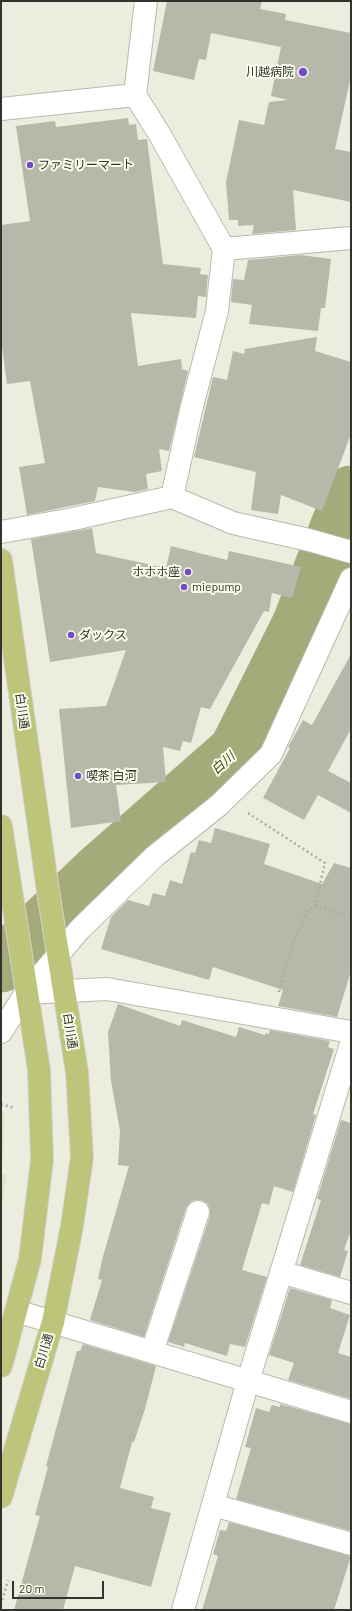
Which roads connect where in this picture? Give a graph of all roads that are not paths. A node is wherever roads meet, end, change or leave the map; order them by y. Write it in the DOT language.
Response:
graph roads {
  1 [pos="146,1"];
  2 [pos="135,95"];
  3 [pos="1,109"];
  4 [pos="351,238"];
  5 [pos="224,249"];
  6 [pos="172,497"];
  7 [pos="1,532"];
  8 [pos="346,551"];
  9 [pos="1,560"];
  10 [pos="351,579"];
  11 [pos="1,826"];
  12 [pos="4,869"];
  13 [pos="57,948"];
  14 [pos="25,984"];
  15 [pos="64,991"];
  16 [pos="1,1032"];
  17 [pos="351,1032"];
  18 [pos="351,1044"];
  19 [pos="198,1212"];
  20 [pos="281,1272"];
  21 [pos="351,1293"];
  22 [pos="16,1311"];
  23 [pos="53,1322"];
  24 [pos="152,1352"];
  25 [pos="1,1366"];
  26 [pos="248,1381"];
  27 [pos="351,1412"];
  28 [pos="1,1497"];
  29 [pos="213,1505"];
  30 [pos="351,1544"];
  31 [pos="183,1610"];
  1 -- 2 [label="street"];
  2 -- 3 [label="street"];
  2 -- 5 [label="street"];
  4 -- 5 [label="street"];
  5 -- 6 [label="street"];
  6 -- 7 [label="street"];
  6 -- 8 [label="street"];
  9 -- 13 [label="main road, 白川通"];
  10 -- 13 [label="street"];
  11 -- 12 [label="main road"];
  12 -- 14 [label="main road"];
  13 -- 14 [label="street"];
  13 -- 15 [label="main road, 白川通"];
  14 -- 15 [label="street"];
  14 -- 16 [label="street"];
  14 -- 22 [label="main road"];
  15 -- 17 [label="street"];
  15 -- 23 [label="main road, 白川通"];
  18 -- 20 [label="street"];
  19 -- 24 [label="street"];
  20 -- 21 [label="street"];
  20 -- 26 [label="street"];
  22 -- 23 [label="street"];
  22 -- 25 [label="main road"];
  23 -- 24 [label="street"];
  23 -- 28 [label="main road, 白川通"];
  24 -- 26 [label="street"];
  26 -- 27 [label="street"];
  26 -- 29 [label="street"];
  29 -- 30 [label="street"];
  29 -- 31 [label="street"];
}
